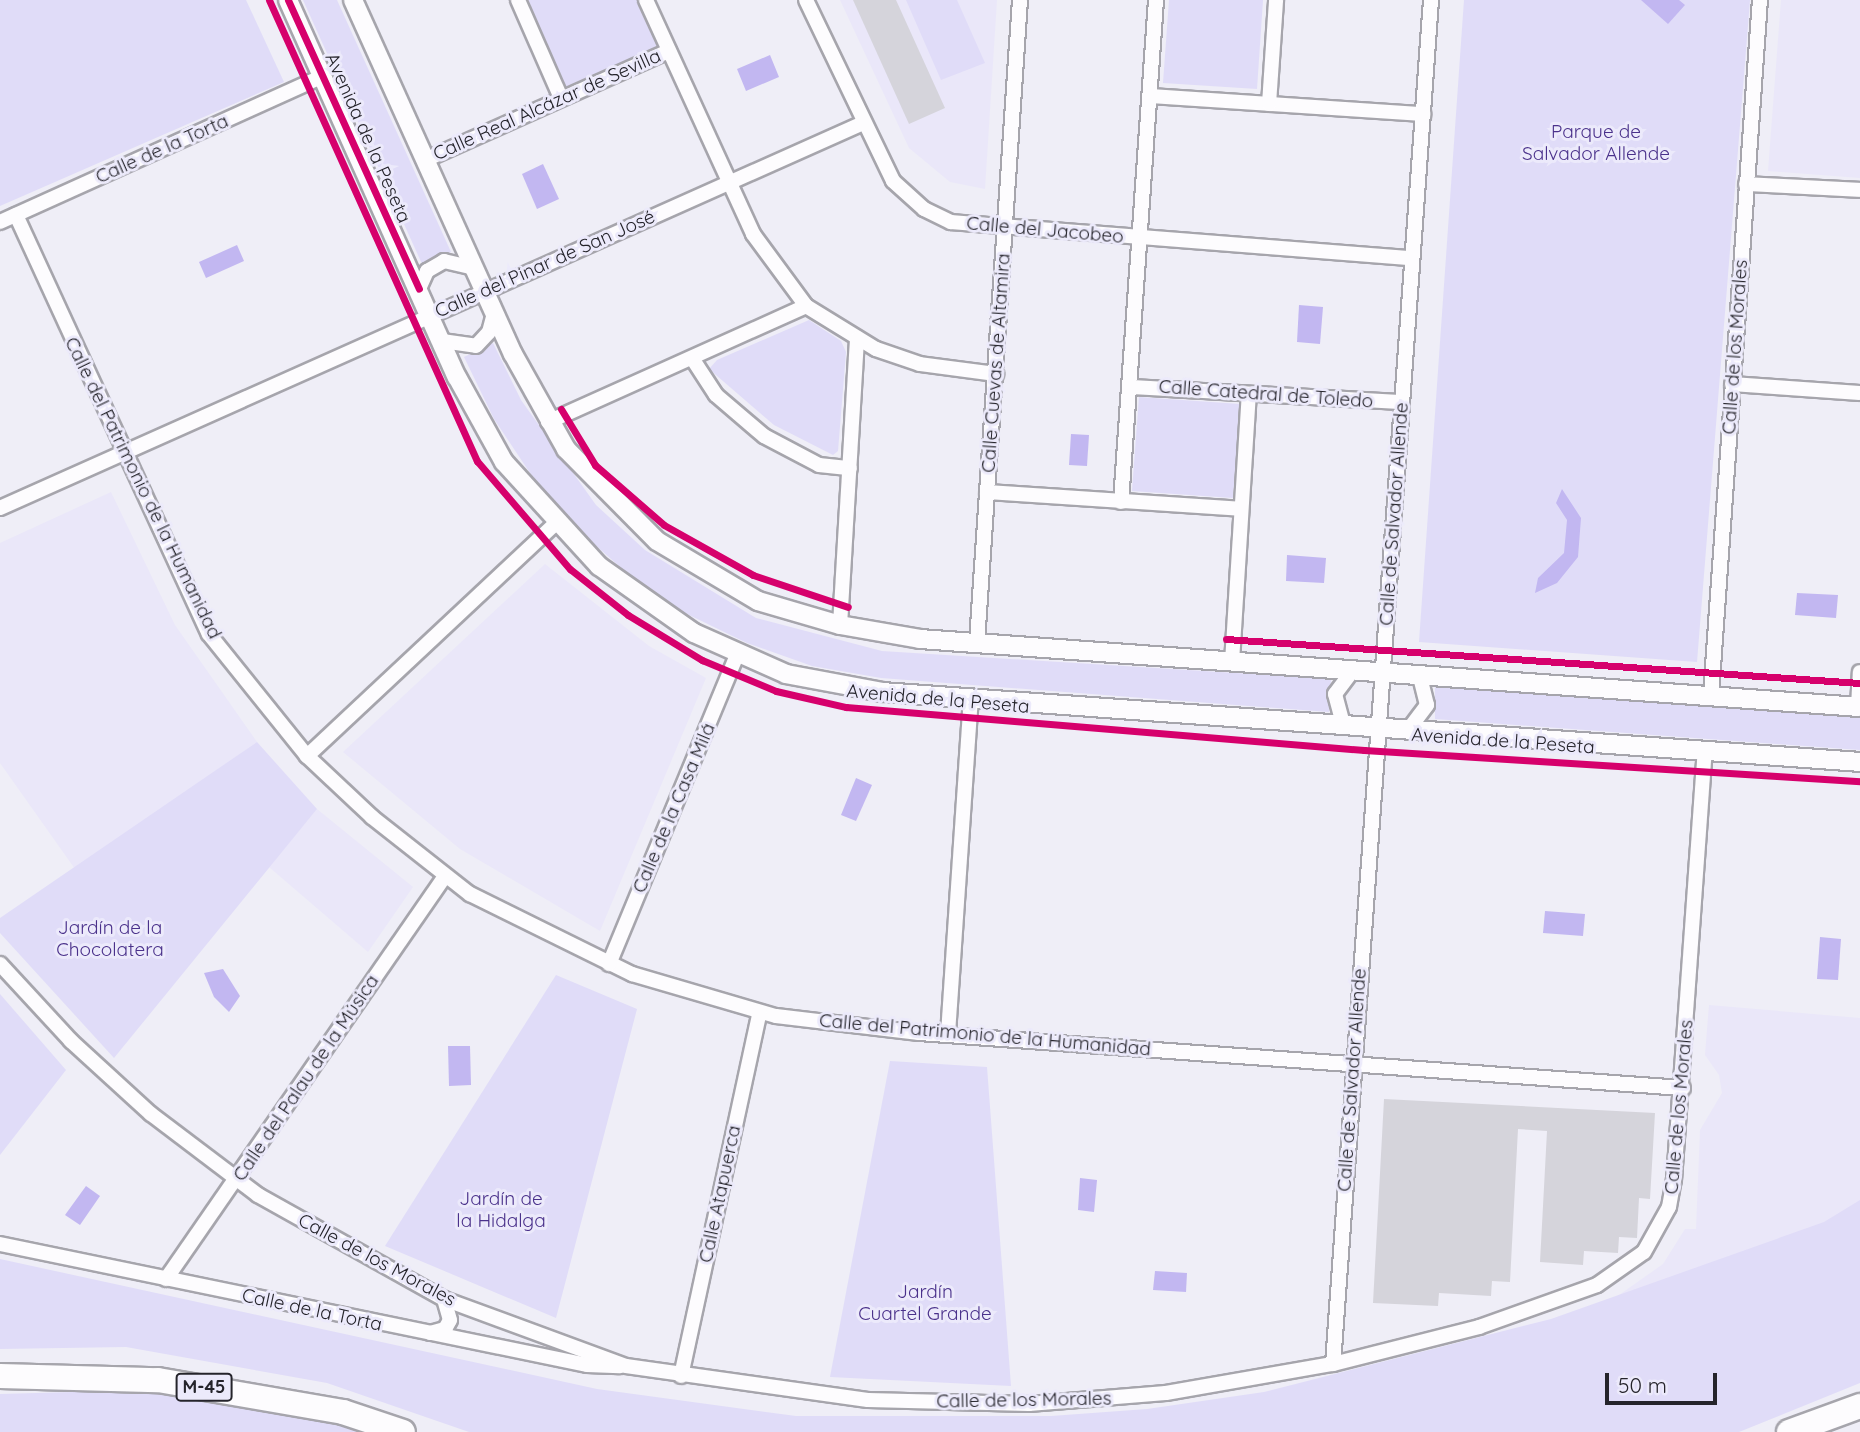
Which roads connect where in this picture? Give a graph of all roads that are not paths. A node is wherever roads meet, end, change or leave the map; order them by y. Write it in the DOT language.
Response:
graph roads {
  1 [pos="288,0"];
  2 [pos="353,0"];
  3 [pos="518,0"];
  4 [pos="646,0"];
  5 [pos="806,0"];
  6 [pos="1020,0"];
  7 [pos="1156,0"];
  8 [pos="1276,0"];
  9 [pos="1431,0"];
  10 [pos="1760,0"];
  11 [pos="669,51"];
  12 [pos="323,76"];
  13 [pos="1150,96"];
  14 [pos="561,98"];
  15 [pos="1269,104"];
  16 [pos="1423,114"];
  17 [pos="861,124"];
  18 [pos="425,160"];
  19 [pos="728,183"];
  20 [pos="1746,184"];
  21 [pos="1860,190"];
  22 [pos="16,215"];
  23 [pos="0,222"];
  24 [pos="1005,229"];
  25 [pos="1140,239"];
  26 [pos="1411,258"];
  27 [pos="474,268"];
  28 [pos="419,289"];
  29 [pos="484,290"];
  30 [pos="806,306"];
  31 [pos="494,313"];
  32 [pos="430,315"];
  33 [pos="857,339"];
  34 [pos="442,341"];
  35 [pos="692,358"];
  36 [pos="996,374"];
  37 [pos="1732,384"];
  38 [pos="1130,387"];
  39 [pos="1860,393"];
  40 [pos="1249,395"];
  41 [pos="1402,402"];
  42 [pos="548,422"];
  43 [pos="122,452"];
  44 [pos="850,468"];
  45 [pos="987,492"];
  46 [pos="1121,502"];
  47 [pos="0,508"];
  48 [pos="1240,509"];
  49 [pos="555,524"];
  50 [pos="840,625"];
  51 [pos="977,642"];
  52 [pos="738,653"];
  53 [pos="1232,662"];
  54 [pos="1353,669"];
  55 [pos="1382,671"];
  56 [pos="1860,672"];
  57 [pos="1419,674"];
  58 [pos="1711,695"];
  59 [pos="971,697"];
  60 [pos="1859,707"];
  61 [pos="1343,724"];
  62 [pos="1378,727"];
  63 [pos="1409,729"];
  64 [pos="1704,751"];
  65 [pos="307,755"];
  66 [pos="1860,762"];
  67 [pos="445,876"];
  68 [pos="0,964"];
  69 [pos="609,964"];
  70 [pos="760,1012"];
  71 [pos="948,1034"];
  72 [pos="1352,1065"];
  73 [pos="1683,1088"];
  74 [pos="236,1180"];
  75 [pos="0,1244"];
  76 [pos="166,1279"];
  77 [pos="444,1299"];
  78 [pos="428,1334"];
  79 [pos="1333,1364"];
  80 [pos="626,1366"];
  81 [pos="0,1376"];
  82 [pos="681,1376"];
  83 [pos="1860,1406"];
  84 [pos="402,1432"];
  85 [pos="1789,1432"];
  1 -- 12 [label="street, Avenida de la Peseta"];
  2 -- 18 [label="street"];
  3 -- 14 [label="street"];
  4 -- 11 [label="street"];
  5 -- 17 [label="street, Calle del Jacobeo"];
  6 -- 24 [label="street, Calle Cuevas de Altamira"];
  7 -- 13 [label="street"];
  8 -- 15 [label="street"];
  9 -- 16 [label="street, Calle de Salvador Allende"];
  10 -- 20 [label="street, Calle de los Morales"];
  11 -- 14 [label="street, Calle Real Alcázar de Sevilla"];
  11 -- 19 [label="street"];
  12 -- 22 [label="street, Calle de la Torta"];
  12 -- 28 [label="street, Avenida de la Peseta"];
  13 -- 15 [label="street"];
  13 -- 25 [label="street"];
  14 -- 18 [label="street, Calle Real Alcázar de Sevilla"];
  15 -- 16 [label="street"];
  16 -- 26 [label="street, Calle de Salvador Allende"];
  17 -- 19 [label="street, Calle del Pinar de San José"];
  17 -- 24 [label="street, Calle del Jacobeo"];
  18 -- 27 [label="street"];
  19 -- 29 [label="street, Calle del Pinar de San José"];
  19 -- 30 [label="street"];
  20 -- 21 [label="street"];
  20 -- 37 [label="street, Calle de los Morales"];
  22 -- 23 [label="street, Calle de la Torta"];
  22 -- 43 [label="street, Calle del Patrimonio de la Humanidad"];
  24 -- 25 [label="street, Calle del Jacobeo"];
  24 -- 36 [label="street, Calle Cuevas de Altamira"];
  25 -- 26 [label="street, Calle del Jacobeo"];
  25 -- 38 [label="street"];
  26 -- 41 [label="street, Calle de Salvador Allende"];
  27 -- 28 [label="street"];
  27 -- 29 [label="street"];
  28 -- 32 [label="street, Avenida de la Peseta"];
  29 -- 31 [label="street"];
  29 -- 32 [label="street, Calle del Pinar de San José"];
  30 -- 33 [label="street"];
  30 -- 35 [label="street"];
  31 -- 34 [label="street"];
  31 -- 42 [label="street"];
  32 -- 34 [label="street, Avenida de la Peseta"];
  32 -- 43 [label="street, Calle del Pinar de San José"];
  33 -- 36 [label="street"];
  33 -- 44 [label="street"];
  34 -- 49 [label="street, Avenida de la Peseta"];
  35 -- 42 [label="street"];
  35 -- 44 [label="street"];
  36 -- 45 [label="street, Calle Cuevas de Altamira"];
  37 -- 39 [label="street"];
  37 -- 58 [label="street, Calle de los Morales"];
  38 -- 40 [label="street, Calle Catedral de Toledo"];
  38 -- 46 [label="street"];
  40 -- 41 [label="street, Calle Catedral de Toledo"];
  40 -- 48 [label="street"];
  41 -- 55 [label="street, Calle de Salvador Allende"];
  42 -- 50 [label="street"];
  43 -- 47 [label="street, Calle del Pinar de San José"];
  43 -- 65 [label="street, Calle del Patrimonio de la Humanidad"];
  44 -- 50 [label="street"];
  45 -- 46 [label="street"];
  45 -- 51 [label="street, Calle Cuevas de Altamira"];
  46 -- 48 [label="street"];
  48 -- 53 [label="street"];
  49 -- 52 [label="street, Avenida de la Peseta"];
  49 -- 65 [label="street"];
  50 -- 51 [label="street"];
  51 -- 53 [label="street"];
  52 -- 59 [label="street, Avenida de la Peseta"];
  52 -- 69 [label="street, Calle de la Casa Milá"];
  53 -- 54 [label="street"];
  54 -- 55 [label="street"];
  54 -- 61 [label="street"];
  55 -- 57 [label="street"];
  55 -- 62 [label="street, Calle de Salvador Allende"];
  56 -- 60 [label="street"];
  57 -- 58 [label="street"];
  57 -- 63 [label="street, Avenida de la Peseta"];
  58 -- 60 [label="street"];
  59 -- 61 [label="street, Avenida de la Peseta"];
  59 -- 71 [label="street"];
  61 -- 62 [label="street, Avenida de la Peseta"];
  62 -- 63 [label="street, Avenida de la Peseta"];
  62 -- 72 [label="street, Calle de Salvador Allende"];
  63 -- 64 [label="street, Avenida de la Peseta"];
  64 -- 66 [label="street, Avenida de la Peseta"];
  64 -- 73 [label="street, Calle de los Morales"];
  65 -- 67 [label="street, Calle del Patrimonio de la Humanidad"];
  67 -- 69 [label="street, Calle del Patrimonio de la Humanidad"];
  67 -- 74 [label="street, Calle del Palau de la Música"];
  68 -- 74 [label="street, Calle de los Morales"];
  69 -- 70 [label="street, Calle del Patrimonio de la Humanidad"];
  70 -- 71 [label="street, Calle del Patrimonio de la Humanidad"];
  70 -- 82 [label="street, Calle Atapuerca"];
  71 -- 72 [label="street, Calle del Patrimonio de la Humanidad"];
  72 -- 73 [label="street, Calle del Patrimonio de la Humanidad"];
  72 -- 79 [label="street, Calle de Salvador Allende"];
  73 -- 79 [label="street, Calle de los Morales"];
  74 -- 76 [label="street, Calle del Palau de la Música"];
  74 -- 77 [label="street, Calle de los Morales"];
  75 -- 76 [label="street, Calle de la Torta"];
  76 -- 78 [label="street, Calle de la Torta"];
  77 -- 78 [label="street"];
  77 -- 80 [label="street, Calle de los Morales"];
  78 -- 80 [label="street, Calle de la Torta"];
  79 -- 82 [label="street, Calle de los Morales"];
  80 -- 82 [label="street, Calle de los Morales"];
  81 -- 84 [label="highway, M-45"];
  83 -- 85 [label="highway"];
}
